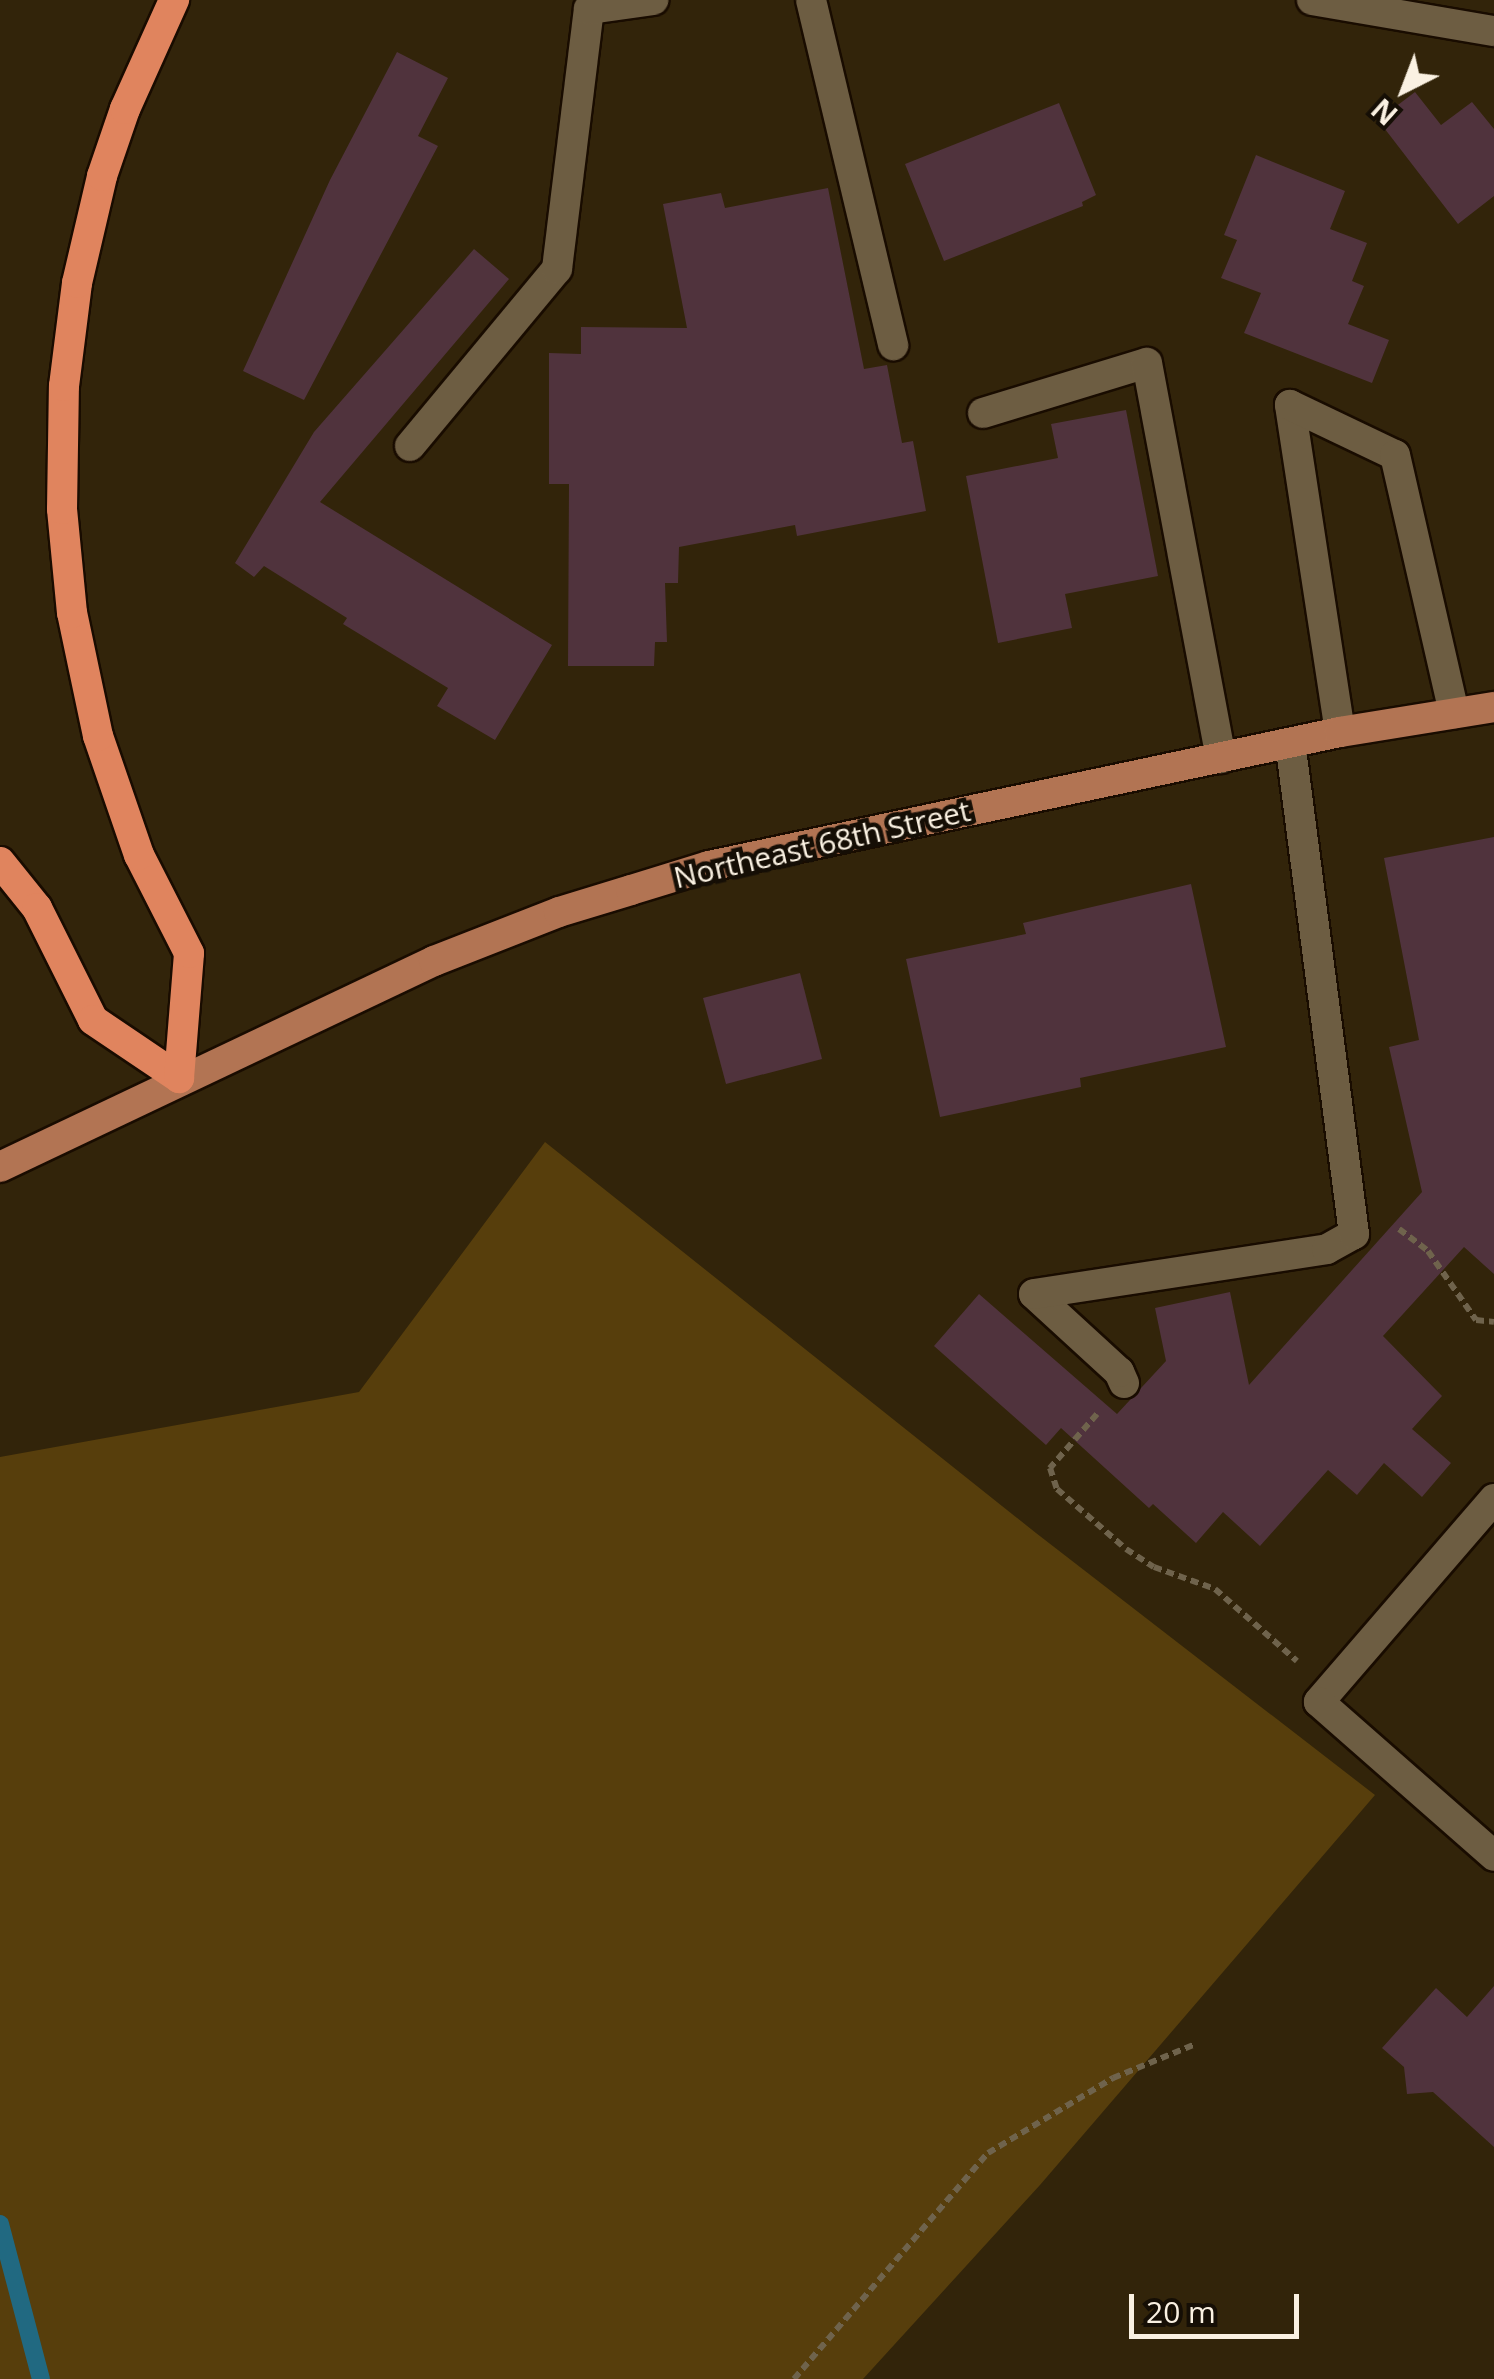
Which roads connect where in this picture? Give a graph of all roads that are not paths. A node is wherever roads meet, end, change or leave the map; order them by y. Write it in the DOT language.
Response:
graph roads {
  1 [pos="174,0"];
  2 [pos="652,0"];
  3 [pos="811,0"];
  4 [pos="1312,0"];
  5 [pos="1494,31"];
  6 [pos="893,345"];
  7 [pos="982,413"];
  8 [pos="410,446"];
  9 [pos="1494,707"];
  10 [pos="1454,713"];
  11 [pos="1340,732"];
  12 [pos="1290,743"];
  13 [pos="1221,758"];
  14 [pos="0,862"];
  15 [pos="180,1078"];
  16 [pos="0,1167"];
  17 [pos="1124,1383"];
  18 [pos="1494,1499"];
  19 [pos="1494,1856"];
  1 -- 15 [label="highway"];
  2 -- 8 [label="street"];
  3 -- 6 [label="street"];
  4 -- 5 [label="street"];
  7 -- 13 [label="street"];
  9 -- 10 [label="main road, Northeast 68th Street"];
  10 -- 11 [label="main road, Northeast 68th Street"];
  10 -- 11 [label="street"];
  11 -- 12 [label="main road, Northeast 68th Street"];
  12 -- 13 [label="main road, Northeast 68th Street"];
  12 -- 17 [label="street"];
  13 -- 15 [label="main road, Northeast 68th Street"];
  14 -- 15 [label="highway"];
  15 -- 16 [label="main road, Northeast 68th Street"];
  18 -- 19 [label="street"];
}
